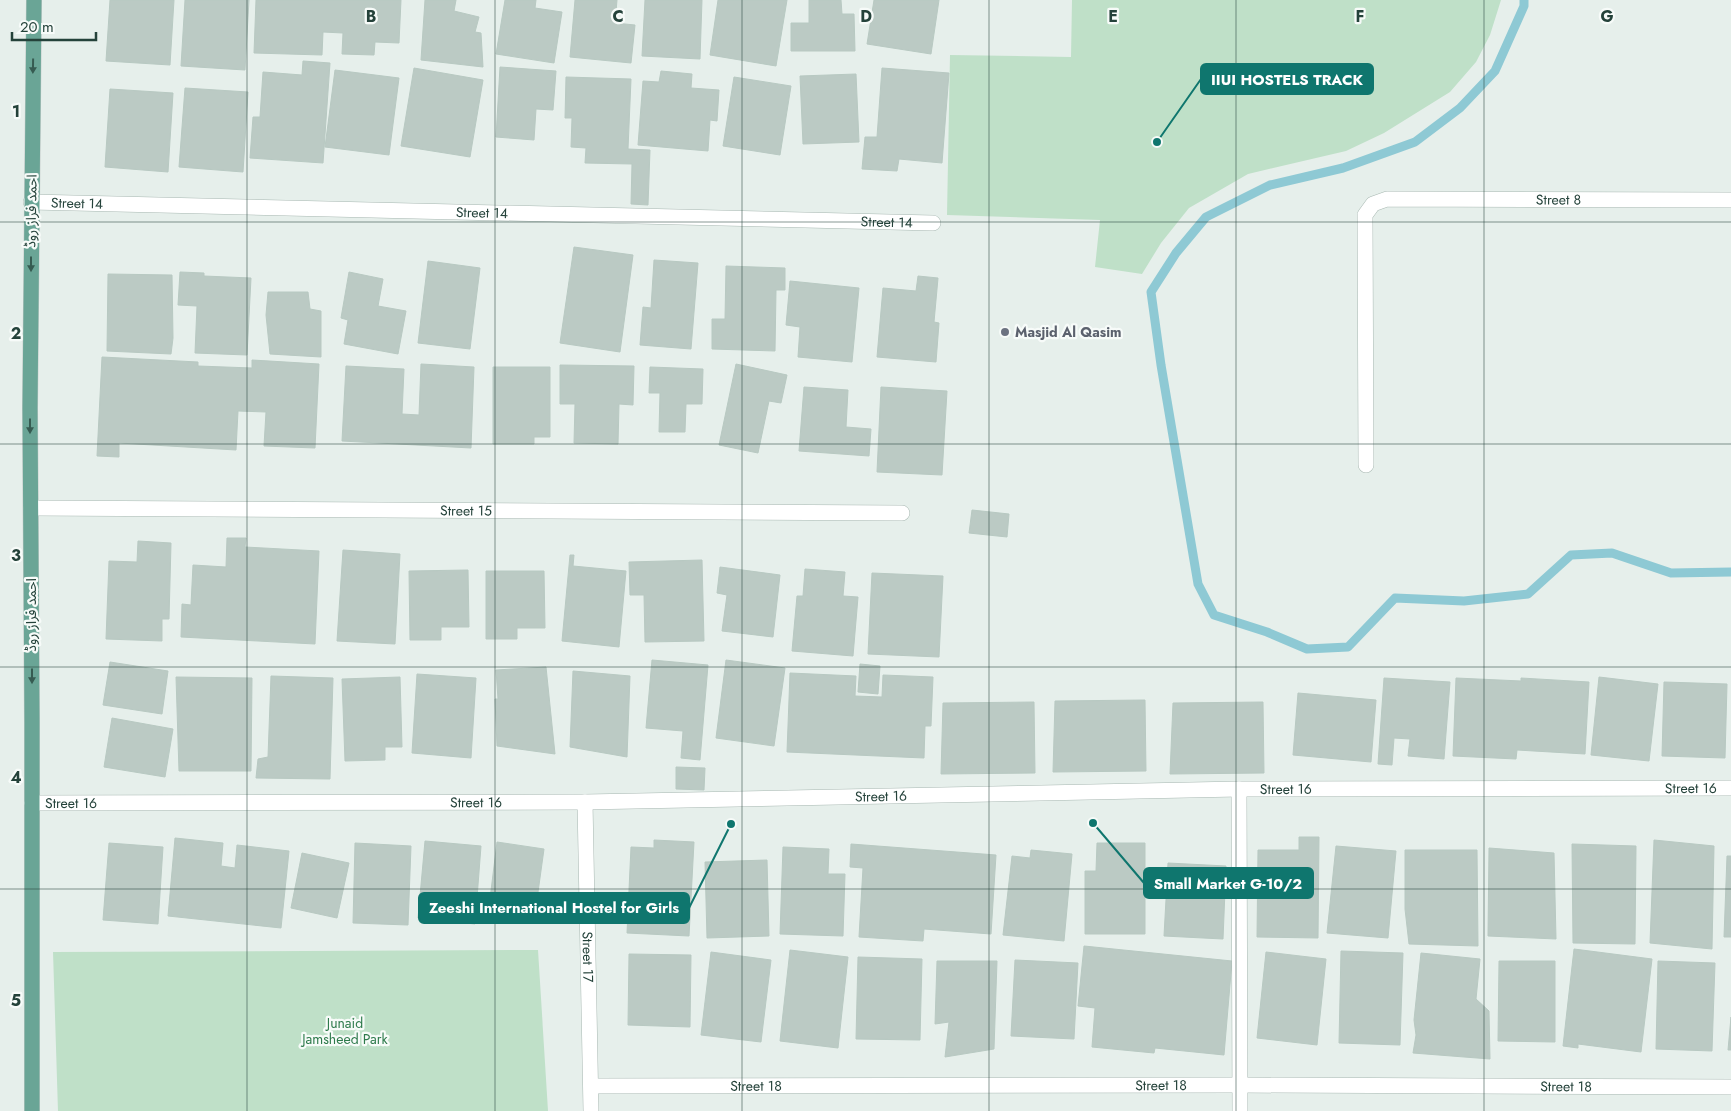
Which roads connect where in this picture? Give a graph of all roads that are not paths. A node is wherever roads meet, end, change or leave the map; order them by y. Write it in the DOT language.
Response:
graph roads {
  1 [pos="34,0"];
  2 [pos="1731,200"];
  3 [pos="31,202"];
  4 [pos="933,223"];
  5 [pos="1366,465"];
  6 [pos="30,508"];
  7 [pos="902,513"];
  8 [pos="1731,788"];
  9 [pos="1239,789"];
  10 [pos="585,802"];
  11 [pos="32,803"];
  12 [pos="1240,1085"];
  13 [pos="591,1086"];
  14 [pos="1731,1087"];
  15 [pos="32,1111"];
  16 [pos="591,1111"];
  17 [pos="1240,1111"];
  1 -- 3 [label="main road, احمد فراز روڈ, one-way"];
  2 -- 5 [label="street, Street 8"];
  3 -- 4 [label="street, Street 14"];
  3 -- 6 [label="main road, احمد فراز روڈ, one-way"];
  6 -- 7 [label="street, Street 15"];
  6 -- 11 [label="main road, احمد فراز روڈ, one-way"];
  8 -- 9 [label="street, Street 16"];
  9 -- 10 [label="street, Street 16"];
  9 -- 12 [label="street"];
  10 -- 11 [label="street, Street 16"];
  10 -- 13 [label="street, Street 17"];
  11 -- 15 [label="main road, احمد فراز روڈ"];
  12 -- 13 [label="street, Street 18"];
  12 -- 14 [label="street, Street 18"];
  12 -- 17 [label="street"];
  13 -- 16 [label="street, Street 17"];
}
